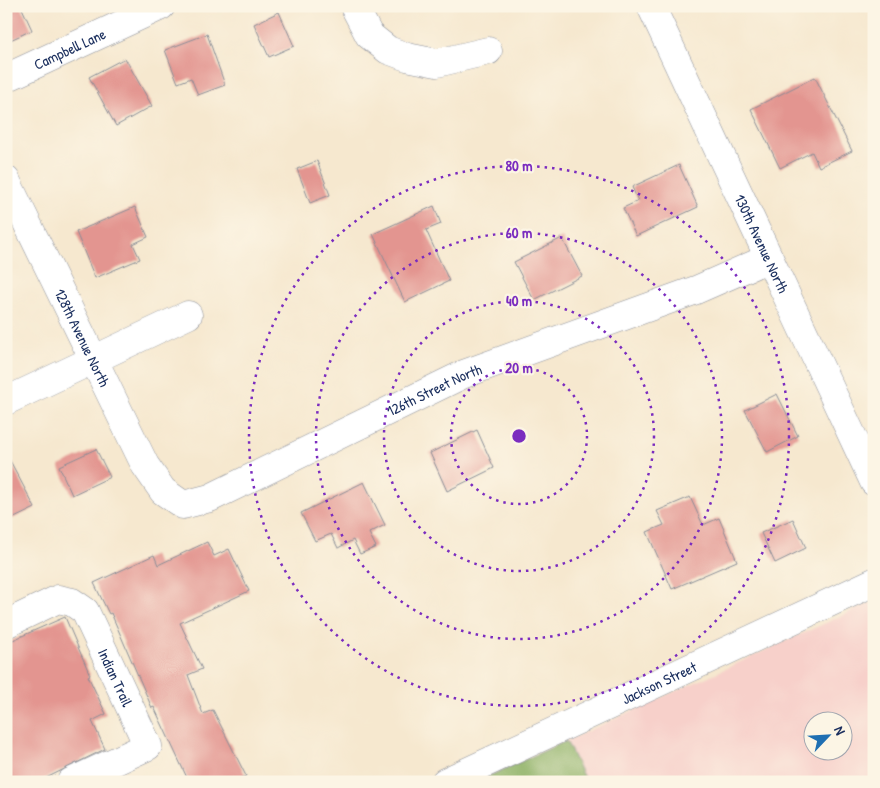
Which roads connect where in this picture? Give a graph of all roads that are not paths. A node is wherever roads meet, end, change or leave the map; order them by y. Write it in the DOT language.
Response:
graph roads {
  1 [pos="161,6"];
  2 [pos="354,6"];
  3 [pos="651,6"];
  4 [pos="488,51"];
  5 [pos="6,78"];
  6 [pos="6,180"];
  7 [pos="769,258"];
  8 [pos="188,314"];
  9 [pos="94,360"];
  10 [pos="6,401"];
  11 [pos="874,482"];
  12 [pos="163,491"];
  13 [pos="874,582"];
  14 [pos="6,624"];
  15 [pos="71,782"];
  16 [pos="445,782"];
  1 -- 5 [label="street, Campbell Lane"];
  2 -- 4 [label="street"];
  3 -- 7 [label="street, 130th Avenue North"];
  6 -- 9 [label="street, 128th Avenue North"];
  7 -- 11 [label="street, 130th Avenue North"];
  7 -- 12 [label="street, 126th Street North"];
  8 -- 9 [label="street"];
  9 -- 10 [label="street"];
  9 -- 12 [label="street, 128th Avenue North"];
  13 -- 16 [label="street, Jackson Street"];
  14 -- 15 [label="street, Indian Trail"];
}
